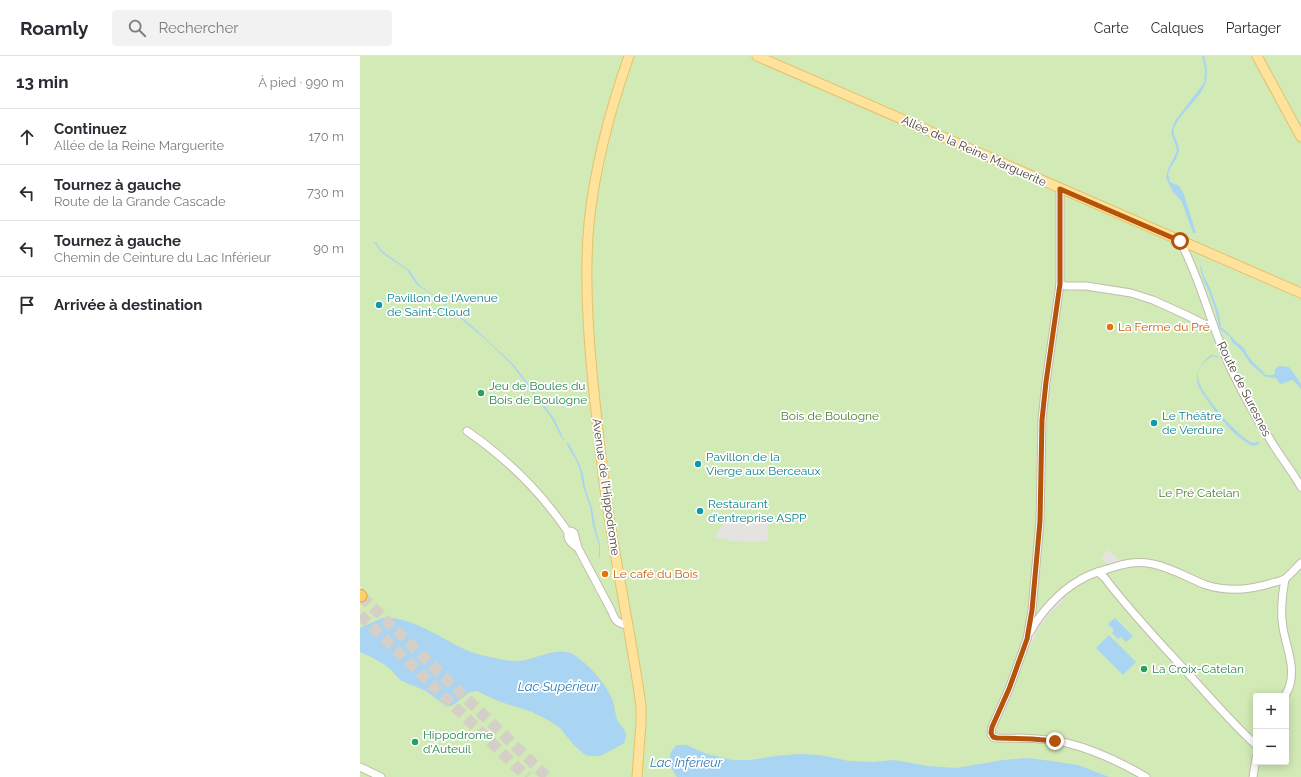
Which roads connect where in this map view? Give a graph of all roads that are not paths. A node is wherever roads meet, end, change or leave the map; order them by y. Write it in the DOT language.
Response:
graph roads {
  1 [pos="629,56"];
  2 [pos="756,56"];
  3 [pos="1257,56"];
  4 [pos="1301,137"];
  5 [pos="1060,189"];
  6 [pos="1180,241"];
  7 [pos="1063,285"];
  8 [pos="1301,293"];
  9 [pos="1213,325"];
  10 [pos="467,431"];
  11 [pos="1301,487"];
  12 [pos="1301,563"];
  13 [pos="1098,572"];
  14 [pos="1285,579"];
  15 [pos="624,606"];
  16 [pos="611,610"];
  17 [pos="627,625"];
  18 [pos="1027,639"];
  19 [pos="1286,693"];
  20 [pos="1253,742"];
  21 [pos="1255,765"];
  22 [pos="360,767"];
  23 [pos="381,777"];
  24 [pos="637,777"];
  25 [pos="1146,777"];
  26 [pos="1253,777"];
  1 -- 15 [label="main road, Avenue de l'Hippodrome"];
  2 -- 5 [label="main road, Allée de la Reine Marguerite"];
  3 -- 4 [label="main road"];
  5 -- 6 [label="main road, Allée de la Reine Marguerite"];
  5 -- 7 [label="street"];
  6 -- 8 [label="main road, Allée de la Reine Marguerite"];
  6 -- 9 [label="street, Route de Suresnes"];
  7 -- 9 [label="street"];
  7 -- 18 [label="street"];
  9 -- 11 [label="street, Route de Suresnes"];
  10 -- 16 [label="street"];
  12 -- 14 [label="street"];
  13 -- 14 [label="street"];
  13 -- 18 [label="street"];
  13 -- 20 [label="street"];
  14 -- 19 [label="street"];
  15 -- 16 [label="street"];
  15 -- 17 [label="main road, Avenue de l'Hippodrome"];
  16 -- 17 [label="street"];
  17 -- 24 [label="main road, Avenue de l'Hippodrome"];
  18 -- 25 [label="street"];
  21 -- 26 [label="street"];
  22 -- 23 [label="street"];
}
